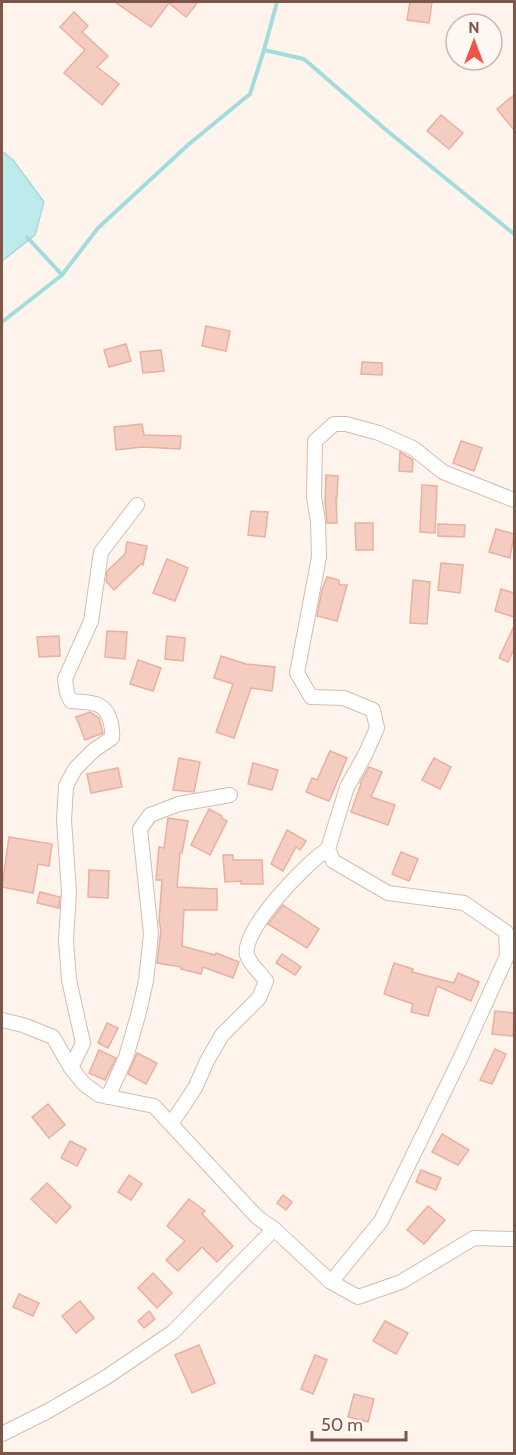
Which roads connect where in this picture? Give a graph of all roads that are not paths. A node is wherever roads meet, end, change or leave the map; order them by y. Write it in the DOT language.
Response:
graph roads {
  1 [pos="514,500"];
  2 [pos="137,505"];
  3 [pos="230,795"];
  4 [pos="328,849"];
  5 [pos="2,1020"];
  6 [pos="71,1068"];
  7 [pos="108,1097"];
  8 [pos="171,1124"];
  9 [pos="274,1229"];
  10 [pos="514,1239"];
  11 [pos="331,1282"];
  12 [pos="2,1434"];
  1 -- 4 [label="street"];
  2 -- 6 [label="street"];
  3 -- 7 [label="street"];
  4 -- 8 [label="street"];
  4 -- 11 [label="street"];
  5 -- 6 [label="street"];
  6 -- 7 [label="street"];
  7 -- 8 [label="street"];
  8 -- 9 [label="street"];
  9 -- 11 [label="street"];
  9 -- 12 [label="street"];
  10 -- 11 [label="street"];
}
